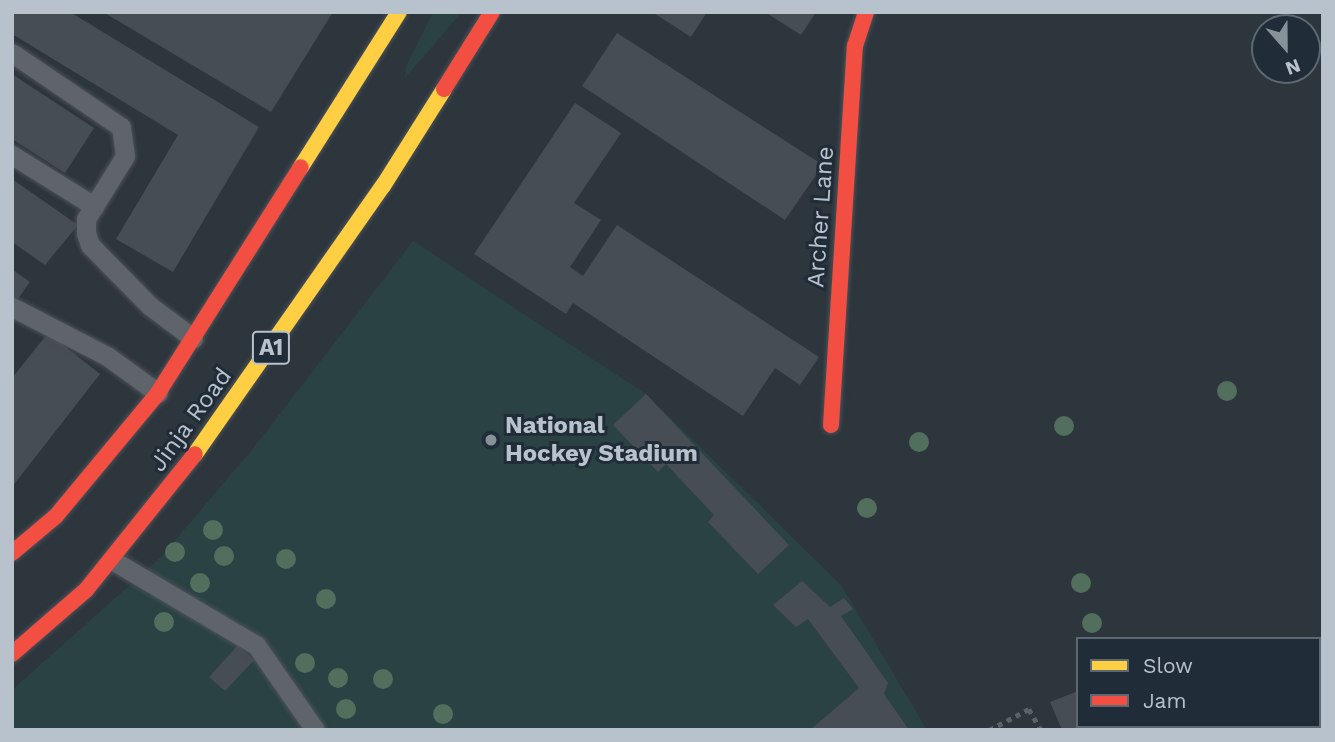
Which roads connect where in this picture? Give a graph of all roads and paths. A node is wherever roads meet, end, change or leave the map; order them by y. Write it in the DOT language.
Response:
graph roads {
  1 [pos="399,12"];
  2 [pos="492,12"];
  3 [pos="866,12"];
  4 [pos="12,54"];
  5 [pos="12,155"];
  6 [pos="94,205"];
  7 [pos="12,307"];
  8 [pos="193,338"];
  9 [pos="158,393"];
  10 [pos="831,425"];
  11 [pos="12,553"];
  12 [pos="112,560"];
  13 [pos="12,654"];
  14 [pos="315,730"];
  15 [pos="989,730"];
  16 [pos="1041,730"];
  1 -- 8 [label="main road, Jinja Road"];
  2 -- 12 [label="main road, Jinja Road / A1"];
  3 -- 10 [label="main road, Archer Lane"];
  4 -- 6 [label="lane"];
  5 -- 6 [label="lane"];
  6 -- 8 [label="lane"];
  7 -- 9 [label="lane"];
  8 -- 9 [label="main road, Jinja Road"];
  9 -- 11 [label="main road, Jinja Road"];
  12 -- 13 [label="main road, Jinja Road / A1"];
  12 -- 14 [label="lane"];
  15 -- 16 [label="path"];
}
